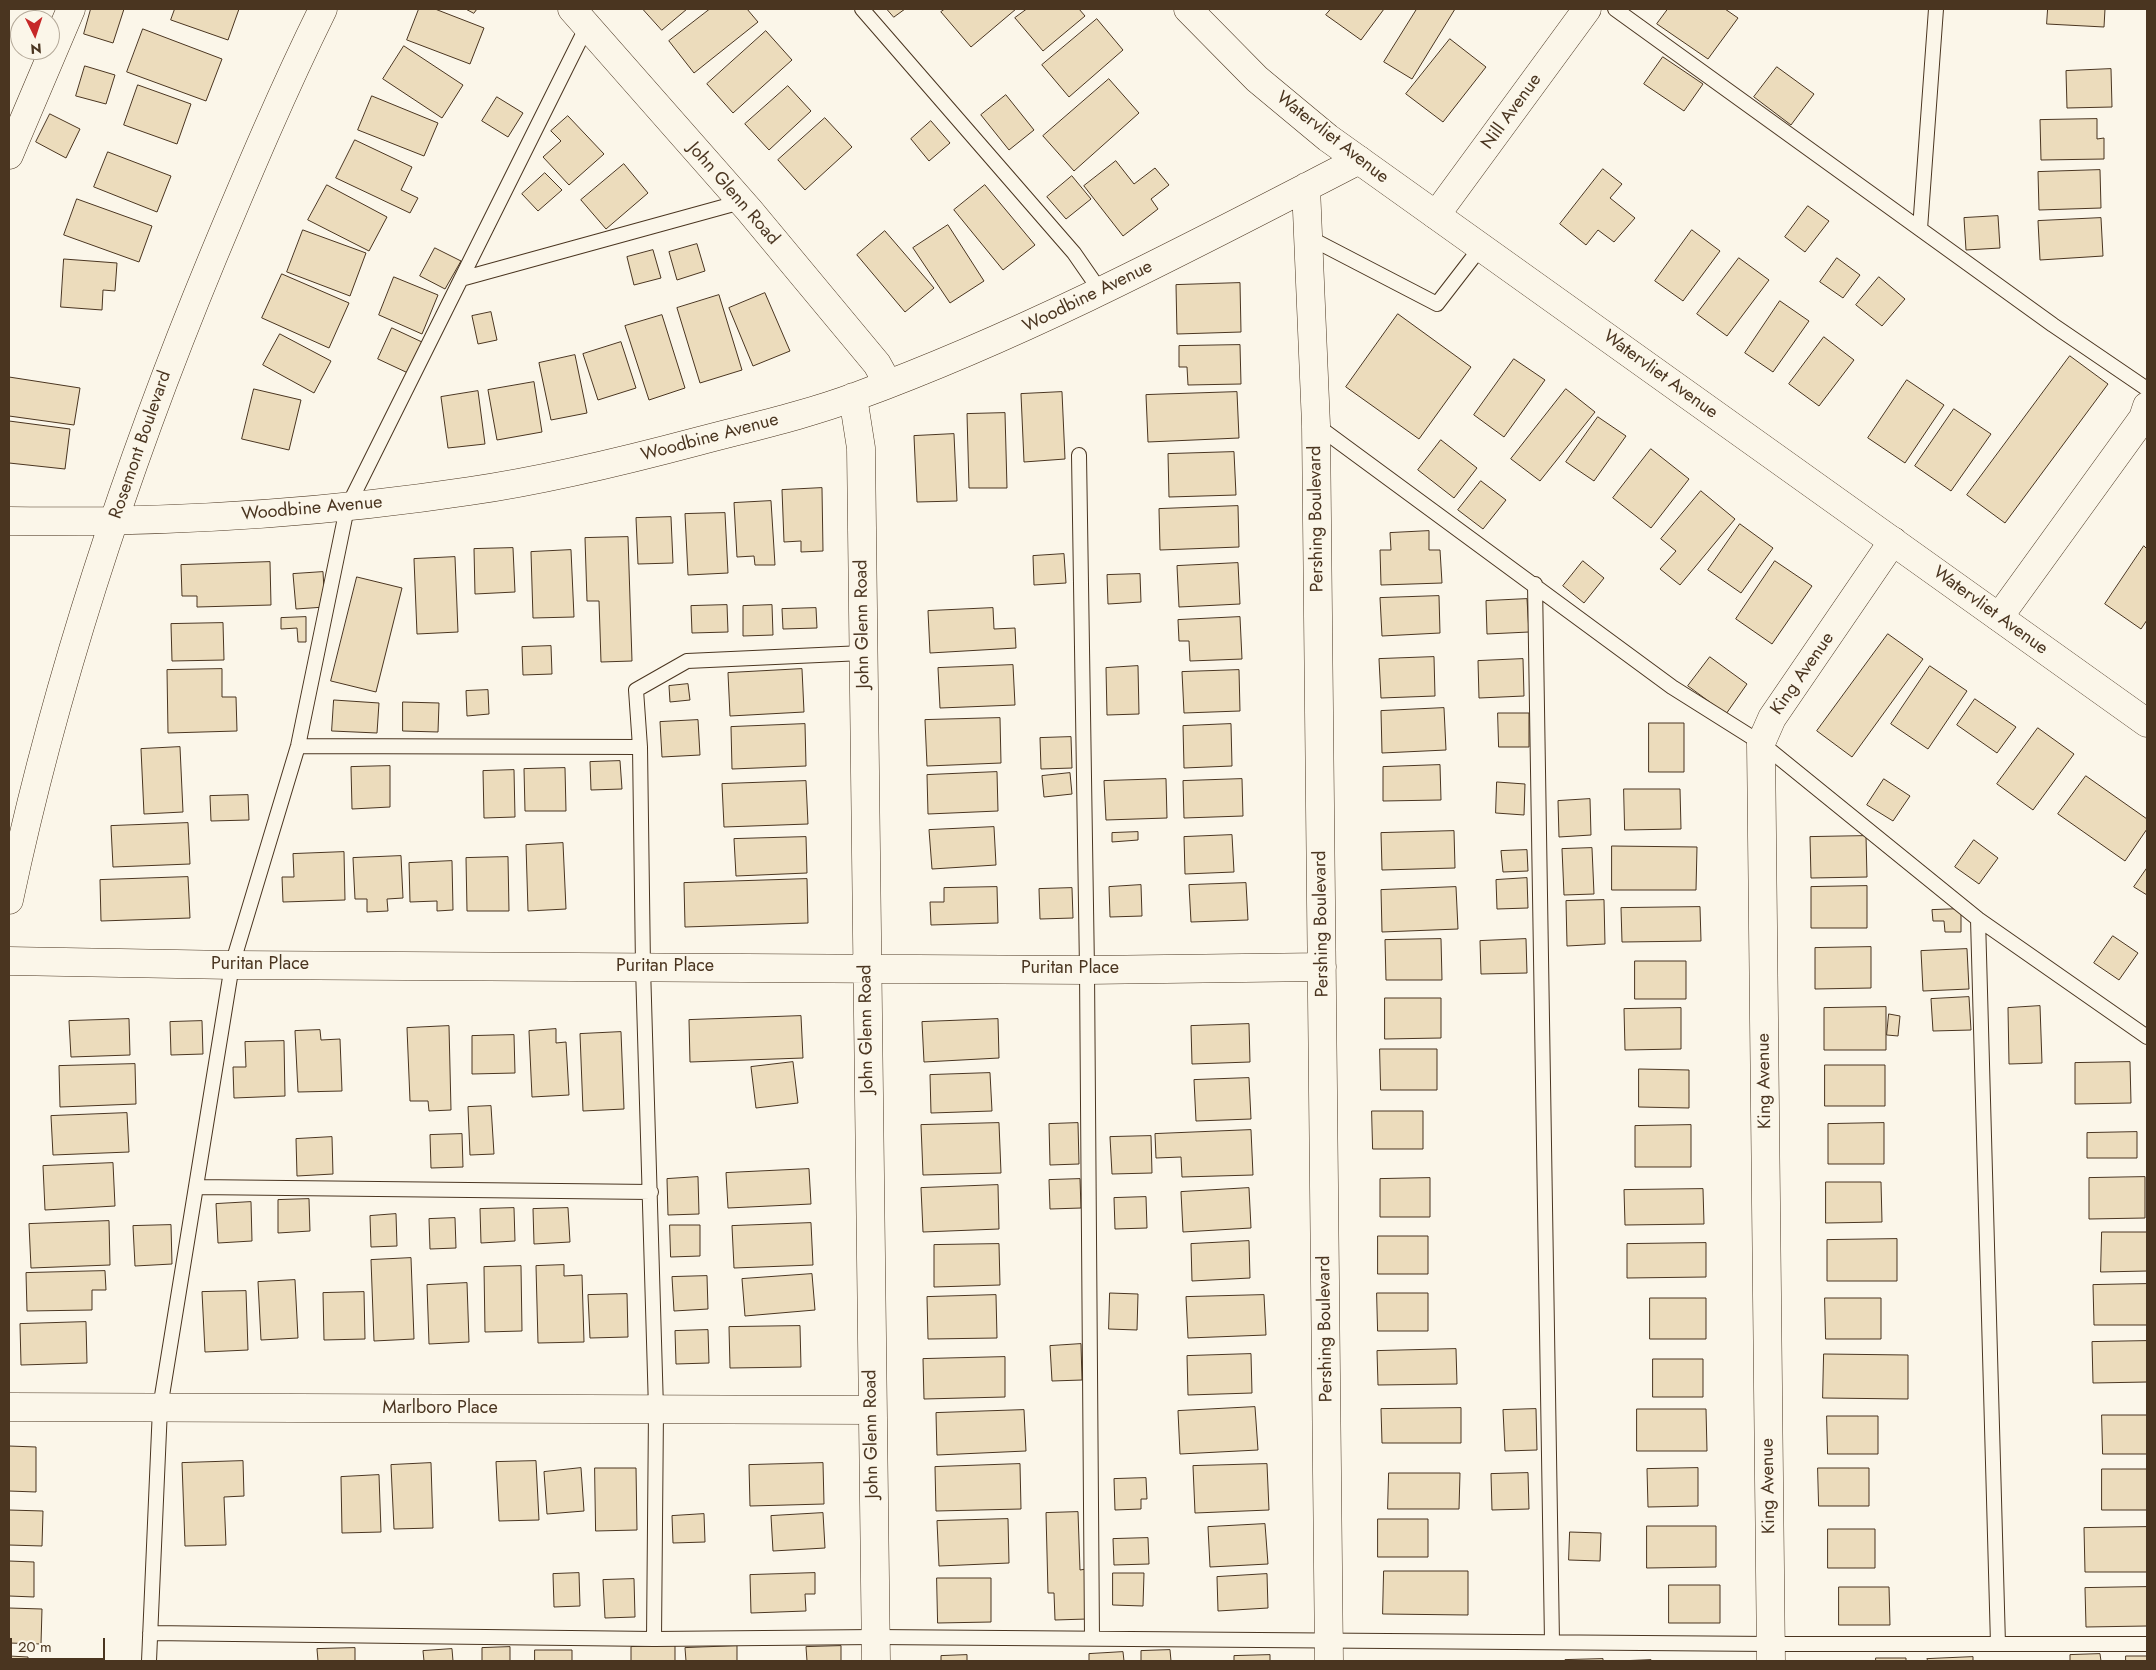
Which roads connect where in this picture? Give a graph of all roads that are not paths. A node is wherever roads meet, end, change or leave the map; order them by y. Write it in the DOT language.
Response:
graph roads {
  1 [pos="71,9"];
  2 [pos="323,9"];
  3 [pos="862,9"];
  4 [pos="1188,9"];
  5 [pos="1587,9"];
  6 [pos="1615,9"];
  7 [pos="1936,9"];
  8 [pos="580,17"];
  9 [pos="9,155"];
  10 [pos="1359,160"];
  11 [pos="1306,187"];
  12 [pos="741,202"];
  13 [pos="1436,215"];
  14 [pos="1920,229"];
  15 [pos="1308,237"];
  16 [pos="1481,247"];
  17 [pos="461,278"];
  18 [pos="1101,292"];
  19 [pos="888,384"];
  20 [pos="2147,389"];
  21 [pos="853,397"];
  22 [pos="2147,406"];
  23 [pos="1316,425"];
  24 [pos="1079,454"];
  25 [pos="347,508"];
  26 [pos="114,520"];
  27 [pos="9,521"];
  28 [pos="1892,541"];
  29 [pos="1535,584"];
  30 [pos="1999,617"];
  31 [pos="863,653"];
  32 [pos="2147,723"];
  33 [pos="1761,743"];
  34 [pos="298,746"];
  35 [pos="640,747"];
  36 [pos="9,900"];
  37 [pos="1978,919"];
  38 [pos="9,961"];
  39 [pos="232,965"];
  40 [pos="643,967"];
  41 [pos="1322,967"];
  42 [pos="866,968"];
  43 [pos="1087,970"];
  44 [pos="2147,1037"];
  45 [pos="196,1187"];
  46 [pos="650,1192"];
  47 [pos="9,1408"];
  48 [pos="160,1408"];
  49 [pos="656,1409"];
  50 [pos="871,1410"];
  51 [pos="150,1632"];
  52 [pos="1092,1638"];
  53 [pos="654,1640"];
  54 [pos="1552,1642"];
  55 [pos="1998,1644"];
  56 [pos="2147,1644"];
  57 [pos="875,1649"];
  58 [pos="1329,1651"];
  59 [pos="1771,1652"];
  60 [pos="149,1661"];
  1 -- 9 [label="street"];
  2 -- 26 [label="street, Rosemont Boulevard"];
  3 -- 18 [label="lane"];
  4 -- 10 [label="street, Watervliet Avenue"];
  5 -- 13 [label="street, Nill Avenue"];
  6 -- 14 [label="lane"];
  7 -- 14 [label="lane"];
  8 -- 12 [label="street, John Glenn Road"];
  8 -- 17 [label="lane"];
  10 -- 11 [label="street, Woodbine Avenue"];
  10 -- 13 [label="street, Watervliet Avenue"];
  11 -- 15 [label="street, Pershing Boulevard"];
  11 -- 18 [label="street, Woodbine Avenue"];
  12 -- 17 [label="lane"];
  12 -- 19 [label="street, John Glenn Road"];
  13 -- 16 [label="street, Watervliet Avenue"];
  14 -- 20 [label="lane"];
  15 -- 16 [label="lane"];
  15 -- 23 [label="street, Pershing Boulevard"];
  16 -- 28 [label="street, Watervliet Avenue"];
  17 -- 25 [label="lane"];
  18 -- 19 [label="street, Woodbine Avenue"];
  19 -- 21 [label="street, Woodbine Avenue"];
  21 -- 25 [label="street, Woodbine Avenue"];
  21 -- 31 [label="street, John Glenn Road"];
  22 -- 30 [label="street"];
  23 -- 29 [label="lane"];
  23 -- 41 [label="street, Pershing Boulevard"];
  24 -- 43 [label="lane"];
  25 -- 26 [label="street, Woodbine Avenue"];
  25 -- 34 [label="lane"];
  26 -- 27 [label="street, Woodbine Avenue"];
  26 -- 36 [label="street, Rosemont Boulevard"];
  28 -- 30 [label="street, Watervliet Avenue"];
  28 -- 33 [label="street, King Avenue"];
  29 -- 33 [label="lane"];
  29 -- 54 [label="lane"];
  30 -- 32 [label="street, Watervliet Avenue"];
  31 -- 35 [label="lane"];
  31 -- 42 [label="street, John Glenn Road"];
  33 -- 37 [label="lane"];
  33 -- 59 [label="street, King Avenue"];
  34 -- 35 [label="lane"];
  34 -- 39 [label="lane"];
  35 -- 40 [label="lane"];
  37 -- 44 [label="lane"];
  37 -- 55 [label="lane"];
  38 -- 39 [label="street, Puritan Place"];
  39 -- 40 [label="street, Puritan Place"];
  39 -- 45 [label="lane"];
  40 -- 42 [label="street, Puritan Place"];
  40 -- 46 [label="lane"];
  41 -- 43 [label="street, Puritan Place"];
  41 -- 58 [label="street, Pershing Boulevard"];
  42 -- 43 [label="street, Puritan Place"];
  42 -- 50 [label="street, John Glenn Road"];
  43 -- 52 [label="lane"];
  45 -- 46 [label="lane"];
  45 -- 48 [label="lane"];
  46 -- 49 [label="lane"];
  47 -- 48 [label="street, Marlboro Place"];
  48 -- 49 [label="street, Marlboro Place"];
  48 -- 51 [label="lane"];
  49 -- 50 [label="street, Marlboro Place"];
  49 -- 53 [label="lane"];
  50 -- 57 [label="street, John Glenn Road"];
  51 -- 53 [label="lane"];
  51 -- 60 [label="lane"];
  52 -- 57 [label="lane"];
  52 -- 58 [label="lane"];
  53 -- 57 [label="lane"];
  54 -- 58 [label="lane"];
  54 -- 59 [label="lane"];
  55 -- 56 [label="lane"];
  55 -- 59 [label="lane"];
}
